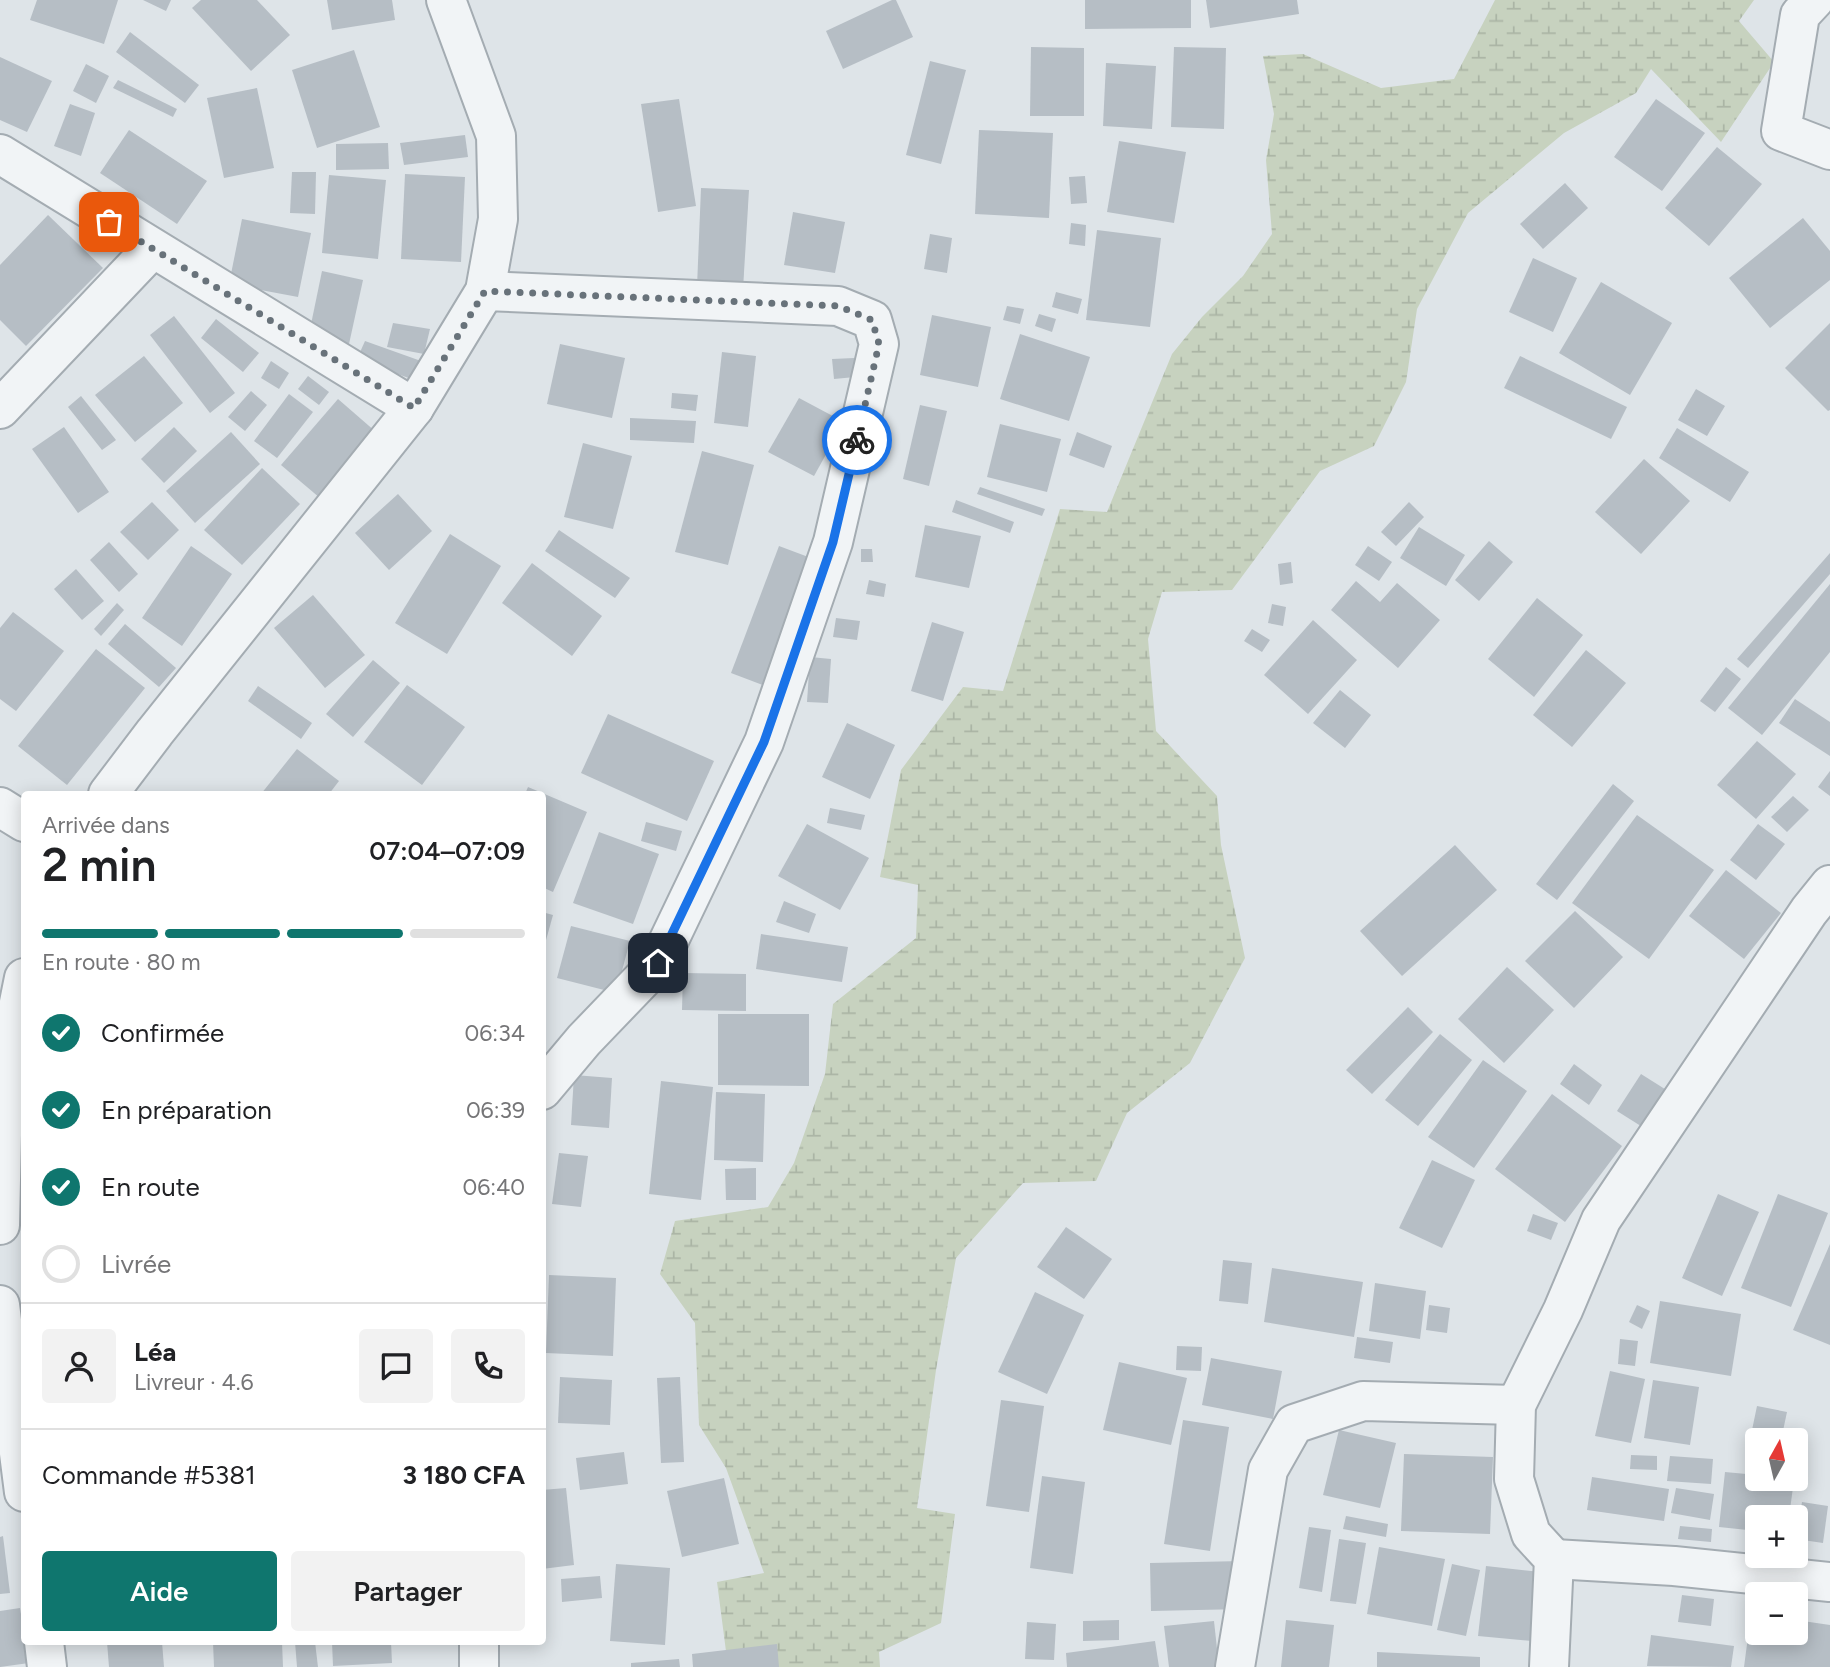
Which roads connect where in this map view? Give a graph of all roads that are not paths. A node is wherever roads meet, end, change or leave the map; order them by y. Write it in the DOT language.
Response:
graph roads {
  1 [pos="1814,0"];
  2 [pos="450,1"];
  3 [pos="1830,150"];
  4 [pos="0,154"];
  5 [pos="152,248"];
  6 [pos="485,291"];
  7 [pos="414,408"];
  8 [pos="0,409"];
  9 [pos="109,791"];
  10 [pos="0,807"];
  11 [pos="21,820"];
  12 [pos="1830,885"];
  13 [pos="21,993"];
  14 [pos="546,1085"];
  15 [pos="0,1225"];
  16 [pos="21,1291"];
  17 [pos="0,1296"];
  18 [pos="0,1305"];
  19 [pos="1516,1405"];
  20 [pos="21,1469"];
  21 [pos="1554,1559"];
  22 [pos="1830,1582"];
  23 [pos="44,1645"];
  24 [pos="479,1645"];
  25 [pos="47,1667"];
  26 [pos="479,1667"];
  27 [pos="1236,1667"];
  28 [pos="1549,1667"];
  1 -- 3 [label="street"];
  2 -- 6 [label="street"];
  4 -- 5 [label="street"];
  5 -- 7 [label="street"];
  5 -- 8 [label="street"];
  6 -- 7 [label="street"];
  6 -- 14 [label="street"];
  7 -- 9 [label="street"];
  10 -- 11 [label="street"];
  12 -- 19 [label="street"];
  13 -- 15 [label="street"];
  16 -- 17 [label="street"];
  18 -- 20 [label="street"];
  19 -- 21 [label="street"];
  19 -- 27 [label="street"];
  21 -- 22 [label="street"];
  21 -- 28 [label="street"];
  23 -- 25 [label="street"];
  24 -- 26 [label="street"];
}
